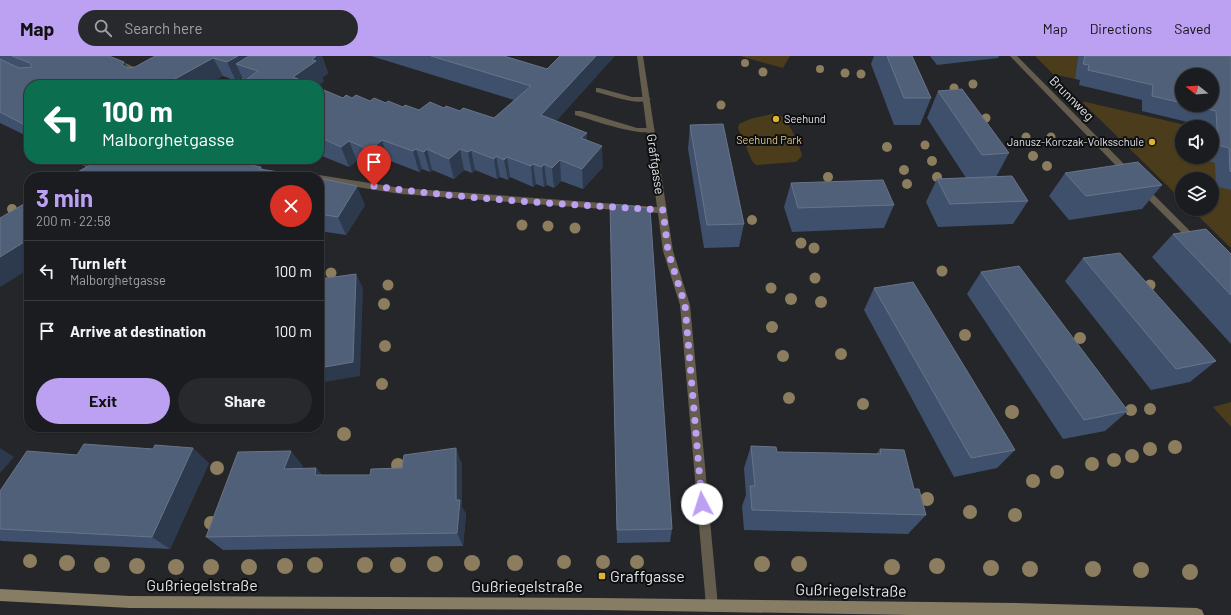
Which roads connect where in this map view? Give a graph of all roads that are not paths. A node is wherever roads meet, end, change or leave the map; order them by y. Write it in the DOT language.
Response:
graph roads {
  1 [pos="103,56"];
  2 [pos="640,56"];
  3 [pos="1013,56"];
  4 [pos="262,70"];
  5 [pos="145,79"];
  6 [pos="245,80"];
  7 [pos="600,90"];
  8 [pos="647,99"];
  9 [pos="578,113"];
  10 [pos="651,130"];
  11 [pos="243,164"];
  12 [pos="247,165"];
  13 [pos="324,179"];
  14 [pos="663,210"];
  15 [pos="1201,247"];
  16 [pos="0,595"];
  17 [pos="712,606"];
  18 [pos="1197,615"];
  1 -- 5 [label="street"];
  2 -- 8 [label="street, Graffgasse"];
  3 -- 15 [label="street, Brunnweg"];
  4 -- 6 [label="street"];
  7 -- 8 [label="street"];
  8 -- 10 [label="street, Graffgasse"];
  9 -- 10 [label="street"];
  10 -- 14 [label="street, Graffgasse"];
  11 -- 12 [label="street"];
  13 -- 14 [label="street"];
  14 -- 17 [label="street, Graffgasse"];
  16 -- 17 [label="street, Gußriegelstraße"];
  17 -- 18 [label="street, Gußriegelstraße"];
}
